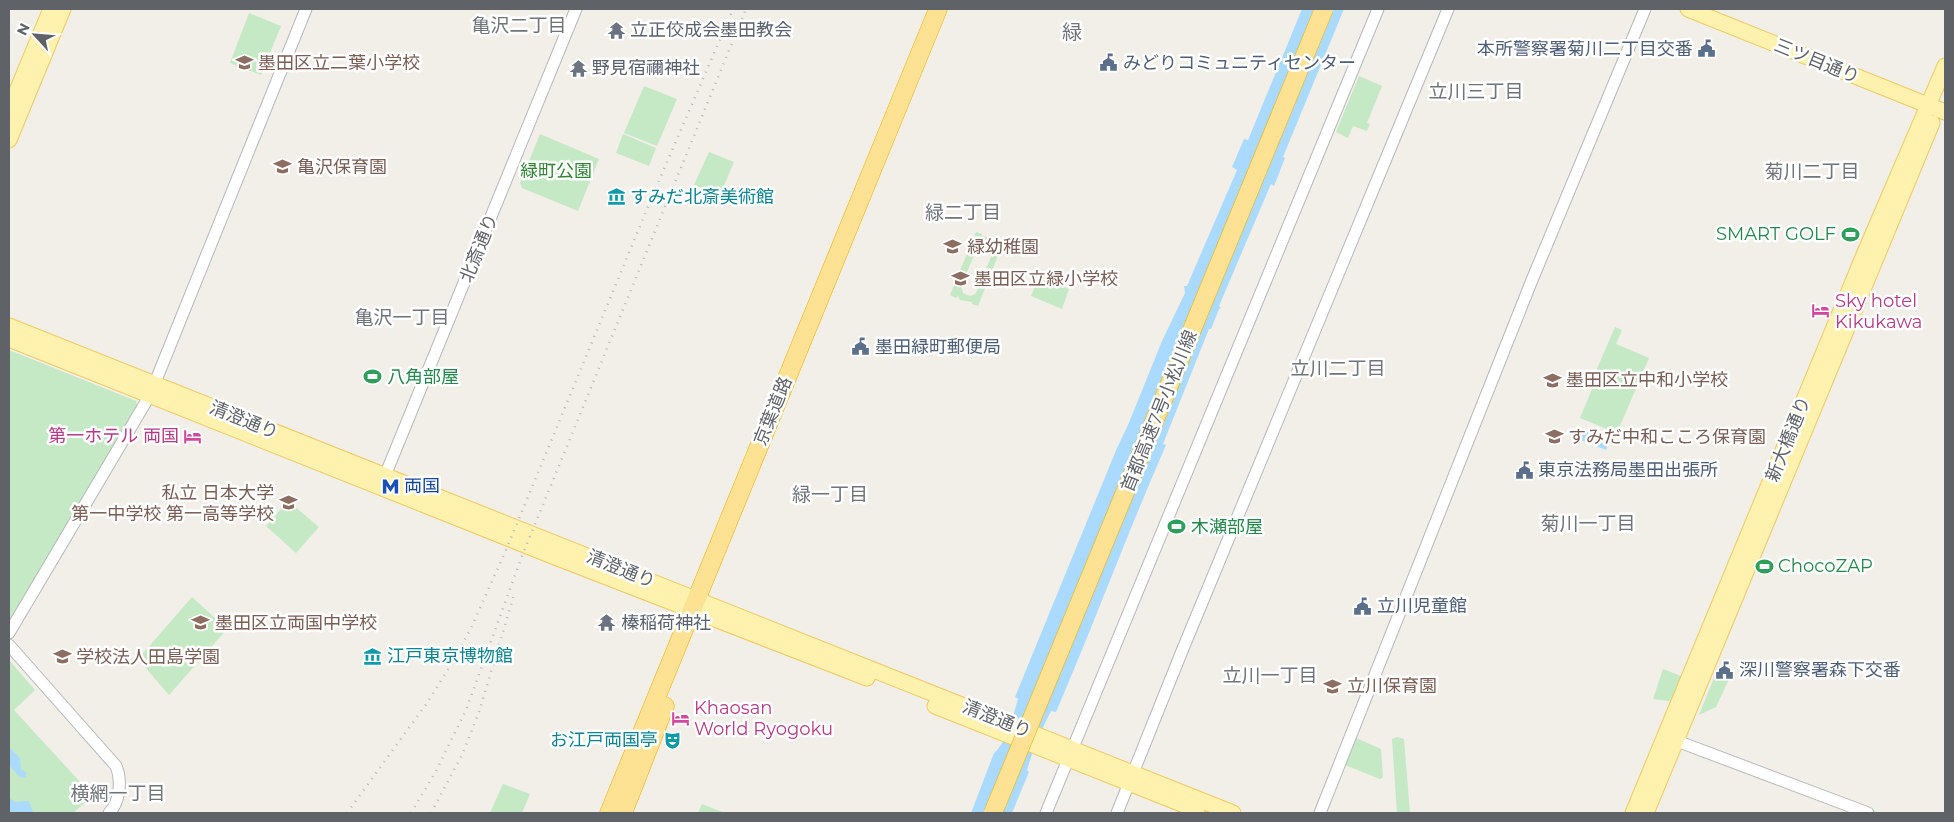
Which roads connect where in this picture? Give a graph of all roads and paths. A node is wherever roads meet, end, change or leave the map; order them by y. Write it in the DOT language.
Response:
graph roads {
  1 [pos="51,9"];
  2 [pos="63,9"];
  3 [pos="306,9"];
  4 [pos="576,9"];
  5 [pos="938,9"];
  6 [pos="948,9"];
  7 [pos="1312,9"];
  8 [pos="1324,9"];
  9 [pos="1378,9"];
  10 [pos="1448,9"];
  11 [pos="1645,9"];
  12 [pos="1688,9"];
  13 [pos="1711,13"];
  14 [pos="1945,66"];
  15 [pos="1945,91"];
  16 [pos="1937,109"];
  17 [pos="9,110"];
  18 [pos="9,140"];
  19 [pos="9,326"];
  20 [pos="9,339"];
  21 [pos="152,390"];
  22 [pos="383,482"];
  23 [pos="700,606"];
  24 [pos="9,633"];
  25 [pos="9,645"];
  26 [pos="1670,739"];
  27 [pos="1070,754"];
  28 [pos="1131,778"];
  29 [pos="109,813"];
  30 [pos="609,813"];
  31 [pos="623,813"];
  32 [pos="981,813"];
  33 [pos="994,813"];
  34 [pos="1046,813"];
  35 [pos="1117,813"];
  36 [pos="1205,813"];
  37 [pos="1233,813"];
  38 [pos="1320,813"];
  39 [pos="1634,813"];
  40 [pos="1646,813"];
  41 [pos="1868,813"];
  1 -- 17 [label="main road"];
  2 -- 18 [label="main road"];
  3 -- 21 [label="street"];
  4 -- 22 [label="street, 北斎通り"];
  5 -- 23 [label="highway, 京葉道路"];
  6 -- 23 [label="highway, 京葉道路"];
  7 -- 32 [label="highway, 首都高速7号小松川線"];
  8 -- 33 [label="highway, 首都高速7号小松川線, bridge"];
  9 -- 27 [label="street"];
  10 -- 28 [label="street"];
  11 -- 38 [label="street"];
  12 -- 13 [label="main road, 三ツ目通り"];
  13 -- 16 [label="main road, 三ツ目通り"];
  14 -- 16 [label="main road, 新大橋通り"];
  15 -- 16 [label="main road, 新大橋通り"];
  16 -- 26 [label="main road, 新大橋通り"];
  19 -- 21 [label="main road, 清澄通り"];
  20 -- 21 [label="main road, 清澄通り"];
  21 -- 22 [label="main road, 清澄通り"];
  21 -- 24 [label="street"];
  22 -- 23 [label="main road, 清澄通り"];
  23 -- 27 [label="main road, 清澄通り"];
  23 -- 30 [label="highway, 京葉道路"];
  23 -- 31 [label="highway, 京葉道路"];
  25 -- 29 [label="street"];
  26 -- 39 [label="main road, 新大橋通り"];
  26 -- 40 [label="main road, 新大橋通り"];
  26 -- 41 [label="street"];
  27 -- 28 [label="main road, 清澄通り"];
  27 -- 34 [label="street"];
  28 -- 35 [label="street"];
  28 -- 36 [label="main road, 清澄通り"];
  28 -- 37 [label="main road, 清澄通り"];
}
